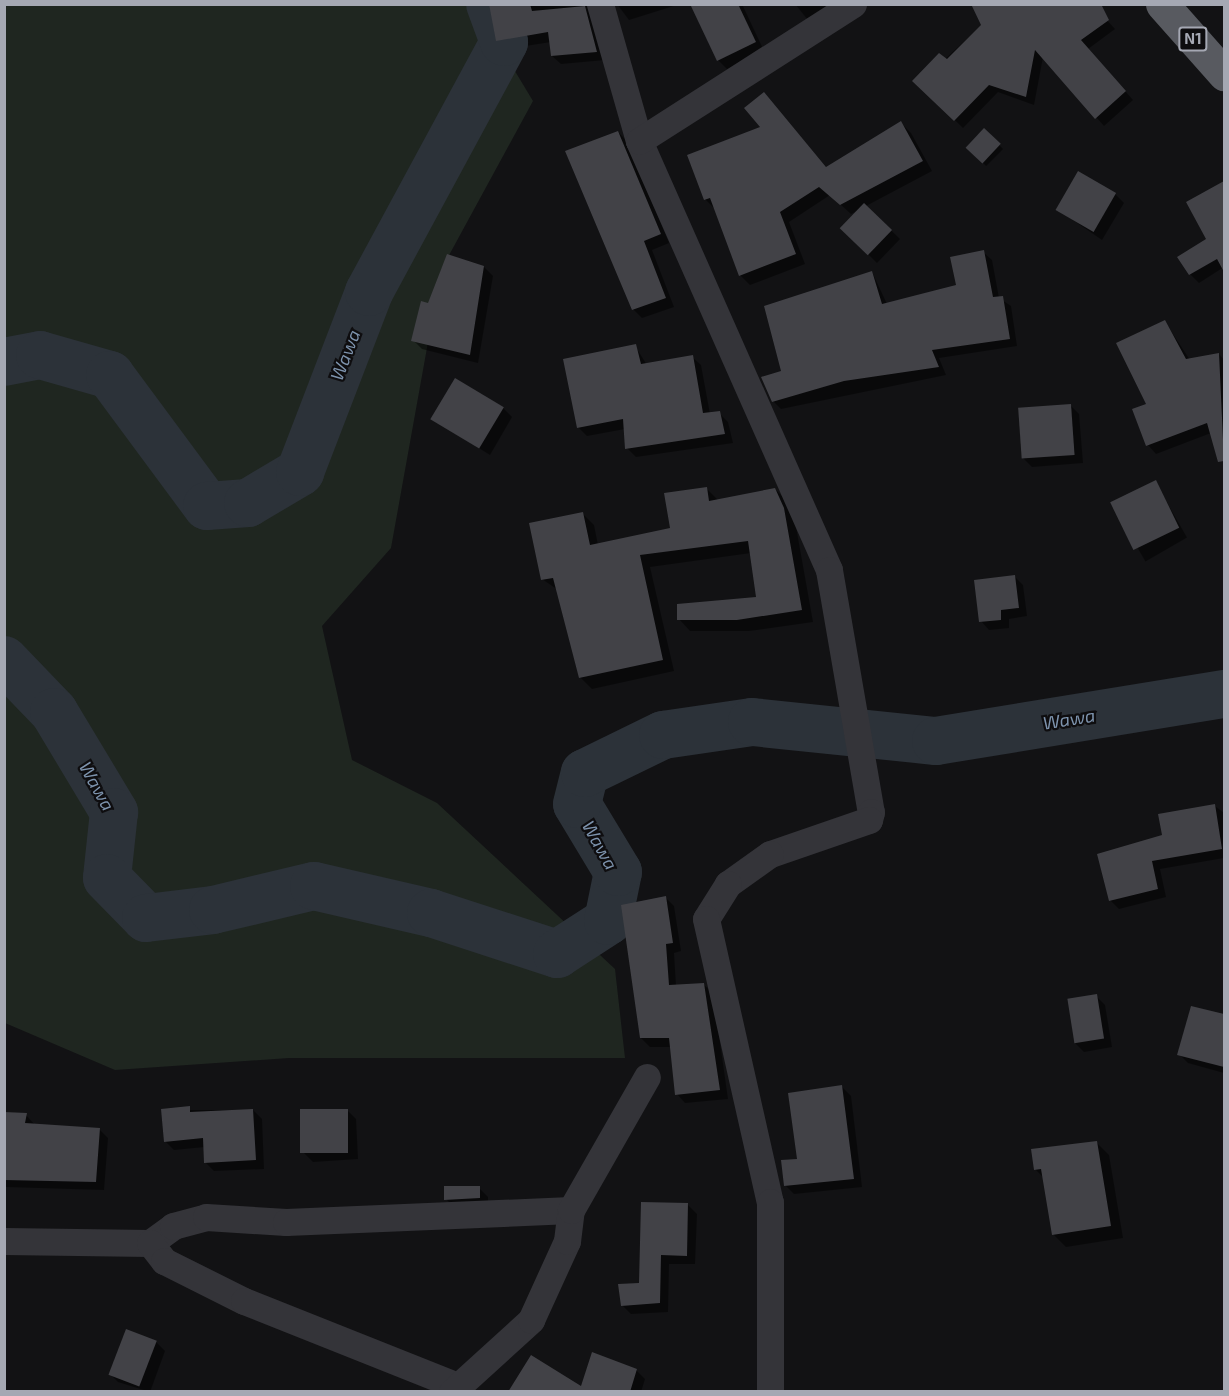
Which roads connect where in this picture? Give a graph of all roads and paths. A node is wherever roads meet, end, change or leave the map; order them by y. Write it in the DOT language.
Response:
graph roads {
  1 [pos="600,4"];
  2 [pos="853,4"];
  3 [pos="1162,4"];
  4 [pos="1224,74"];
  5 [pos="639,141"];
  6 [pos="647,1077"];
  7 [pos="571,1210"];
  8 [pos="4,1241"];
  9 [pos="150,1243"];
  10 [pos="455,1389"];
  11 [pos="770,1392"];
  1 -- 5 [label="street"];
  2 -- 5 [label="street"];
  3 -- 4 [label="highway, N1"];
  5 -- 11 [label="street"];
  6 -- 7 [label="street"];
  7 -- 9 [label="street"];
  7 -- 10 [label="street"];
  8 -- 9 [label="street"];
  9 -- 10 [label="street"];
}
